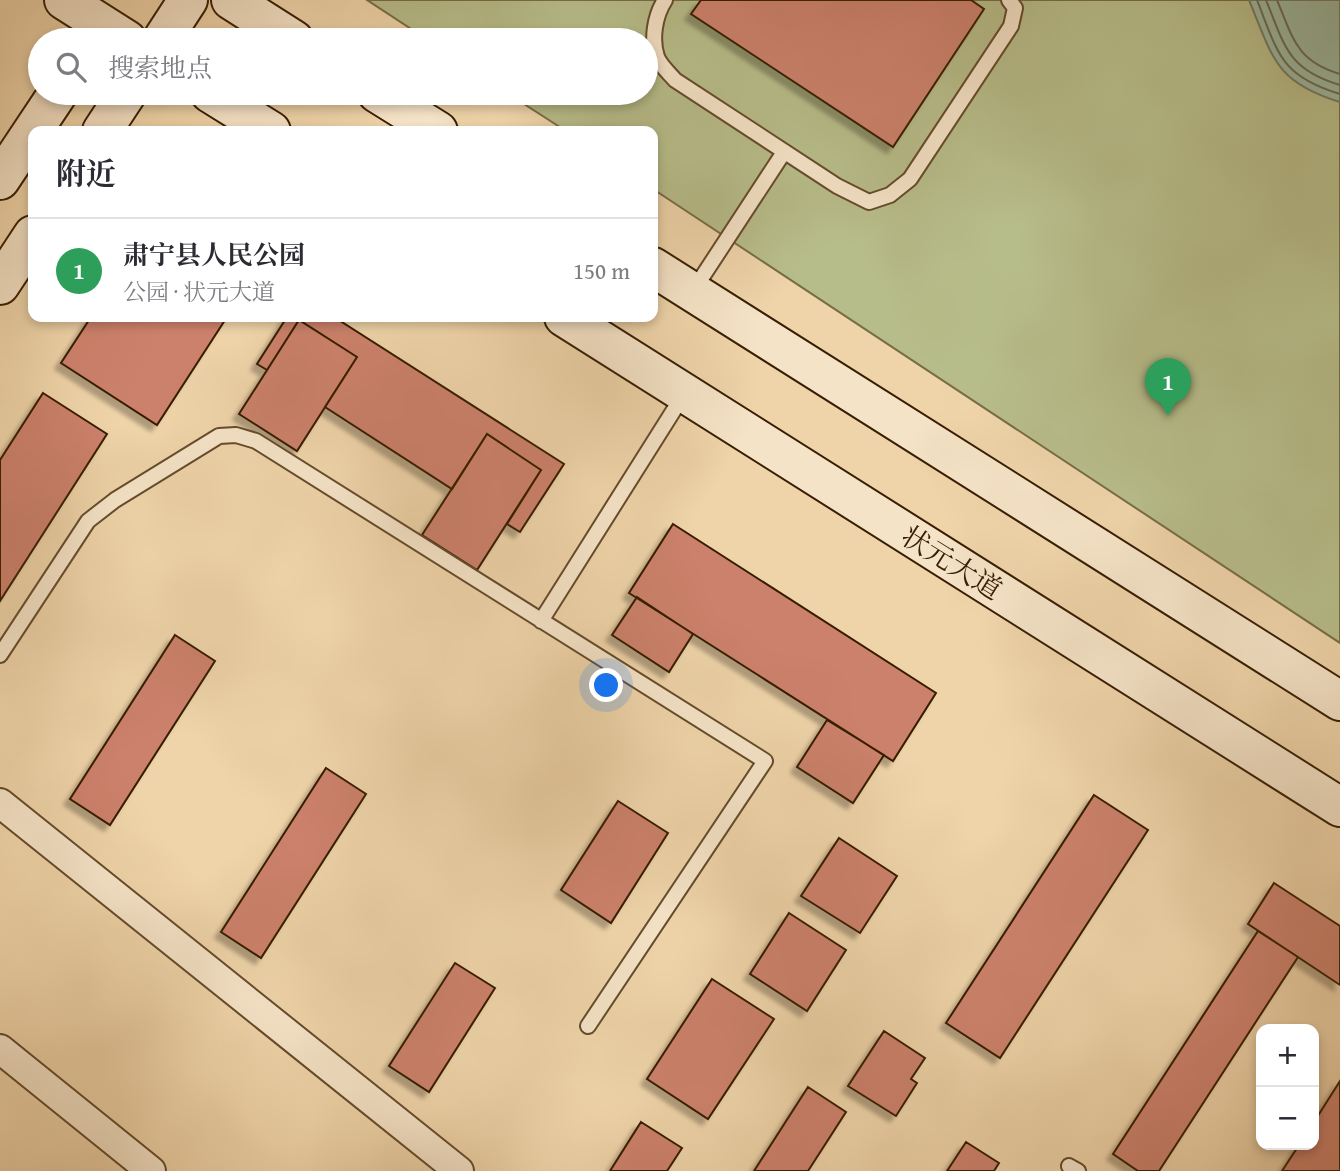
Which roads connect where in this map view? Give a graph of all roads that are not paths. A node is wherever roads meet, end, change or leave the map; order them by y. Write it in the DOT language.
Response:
graph roads {
  1 [pos="64,0"];
  2 [pos="188,0"];
  3 [pos="231,0"];
  4 [pos="665,0"];
  5 [pos="1009,0"];
  6 [pos="110,26"];
  7 [pos="170,28"];
  8 [pos="275,28"];
  9 [pos="655,28"];
  10 [pos="658,59"];
  11 [pos="50,105"];
  12 [pos="119,105"];
  13 [pos="229,105"];
  14 [pos="396,105"];
  15 [pos="36,126"];
  16 [pos="105,126"];
  17 [pos="263,126"];
  18 [pos="430,126"];
  19 [pos="28,138"];
  20 [pos="785,152"];
  21 [pos="0,180"];
  22 [pos="28,243"];
  23 [pos="658,270"];
  24 [pos="0,285"];
  25 [pos="692,292"];
  26 [pos="572,322"];
  27 [pos="685,393"];
  28 [pos="541,621"];
  29 [pos="0,654"];
  30 [pos="1340,701"];
  31 [pos="0,803"];
  32 [pos="1340,807"];
  33 [pos="588,1026"];
  34 [pos="0,1049"];
  35 [pos="150,1171"];
  36 [pos="459,1171"];
  1 -- 6 [label="main road"];
  2 -- 7 [label="main road"];
  3 -- 8 [label="main road"];
  4 -- 9 [label="lane"];
  5 -- 20 [label="lane"];
  10 -- 20 [label="lane"];
  11 -- 15 [label="main road"];
  12 -- 16 [label="main road"];
  13 -- 17 [label="main road"];
  14 -- 18 [label="main road"];
  19 -- 21 [label="main road"];
  20 -- 25 [label="lane"];
  22 -- 24 [label="main road"];
  23 -- 25 [label="main road"];
  25 -- 30 [label="main road"];
  26 -- 27 [label="main road, 状元大道"];
  27 -- 28 [label="lane"];
  27 -- 32 [label="main road, 状元大道"];
  28 -- 29 [label="lane"];
  28 -- 33 [label="lane"];
  31 -- 36 [label="street"];
  34 -- 35 [label="street"];
}
